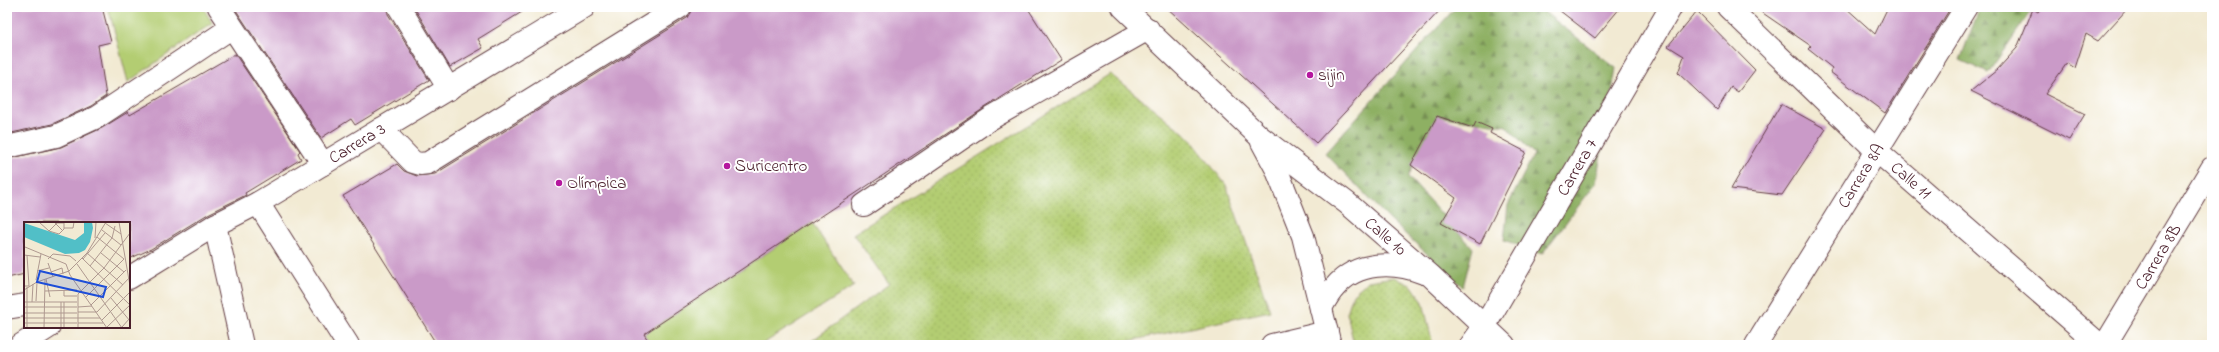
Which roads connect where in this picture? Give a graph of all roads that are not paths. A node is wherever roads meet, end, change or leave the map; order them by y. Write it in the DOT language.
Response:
graph roads {
  1 [pos="219,7"];
  2 [pos="399,7"];
  3 [pos="584,7"];
  4 [pos="1123,7"];
  5 [pos="1671,7"];
  6 [pos="1728,7"];
  7 [pos="1966,7"];
  8 [pos="672,9"];
  9 [pos="231,28"];
  10 [pos="1148,29"];
  11 [pos="450,89"];
  12 [pos="381,128"];
  13 [pos="1259,136"];
  14 [pos="7,147"];
  15 [pos="1877,151"];
  16 [pos="323,164"];
  17 [pos="2212,168"];
  18 [pos="258,203"];
  19 [pos="864,206"];
  20 [pos="215,225"];
  21 [pos="1430,275"];
  22 [pos="130,277"];
  23 [pos="24,305"];
  24 [pos="7,308"];
  25 [pos="1321,308"];
  26 [pos="1484,327"];
  27 [pos="48,328"];
  28 [pos="1328,338"];
  29 [pos="21,345"];
  30 [pos="242,345"];
  31 [pos="348,345"];
  32 [pos="1272,345"];
  33 [pos="1471,345"];
  34 [pos="1504,345"];
  35 [pos="1756,345"];
  36 [pos="2100,345"];
  37 [pos="2105,345"];
  1 -- 9 [label="street"];
  2 -- 11 [label="street"];
  3 -- 11 [label="street, Carrera 3"];
  4 -- 10 [label="street, Calle 10"];
  5 -- 26 [label="street, Carrera 7"];
  6 -- 15 [label="street, Calle 11"];
  7 -- 15 [label="street, Carrera 8A"];
  8 -- 12 [label="street"];
  9 -- 14 [label="street"];
  9 -- 16 [label="street"];
  10 -- 13 [label="street, Calle 10"];
  10 -- 19 [label="street"];
  11 -- 12 [label="street, Carrera 3"];
  12 -- 16 [label="street, Carrera 3"];
  13 -- 21 [label="street, Calle 10"];
  13 -- 25 [label="street, Calle 10"];
  15 -- 35 [label="street, Carrera 8A"];
  15 -- 36 [label="street, Calle 11"];
  16 -- 18 [label="street, Carrera 3"];
  17 -- 37 [label="street, Carrera 8B"];
  18 -- 20 [label="street, Carrera 3"];
  18 -- 31 [label="street"];
  20 -- 22 [label="street, Carrera 3"];
  20 -- 30 [label="street"];
  21 -- 25 [label="street"];
  21 -- 26 [label="street, Calle 10"];
  23 -- 24 [label="street"];
  25 -- 28 [label="street, Calle 10"];
  26 -- 33 [label="street, Carrera 7"];
  26 -- 34 [label="street, Calle 10"];
  27 -- 29 [label="street"];
  28 -- 32 [label="street"];
}
